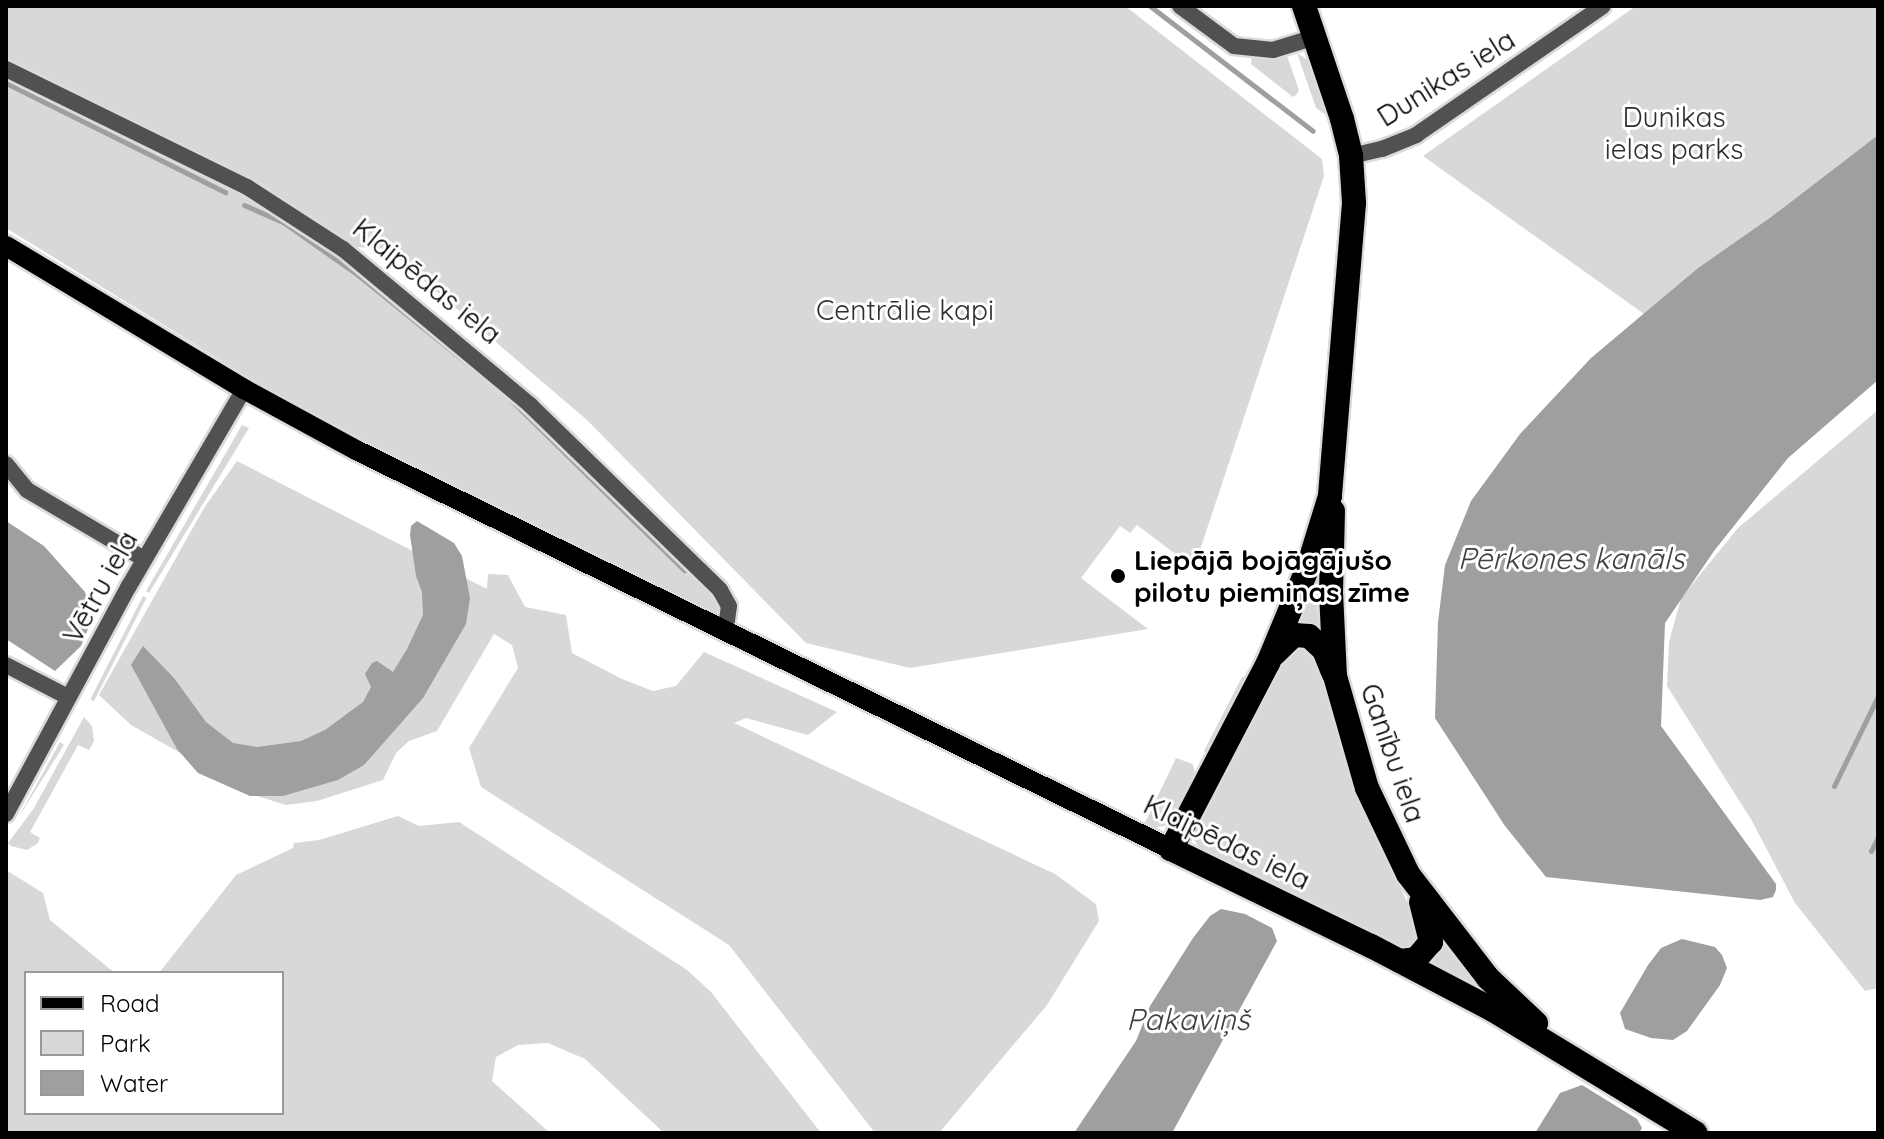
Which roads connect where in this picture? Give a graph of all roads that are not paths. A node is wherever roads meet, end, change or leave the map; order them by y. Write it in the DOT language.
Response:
graph roads {
  1 [pos="1180,6"];
  2 [pos="1304,6"];
  3 [pos="1603,6"];
  4 [pos="1315,37"];
  5 [pos="6,69"];
  6 [pos="1351,156"];
  7 [pos="6,246"];
  8 [pos="244,389"];
  9 [pos="6,464"];
  10 [pos="1330,496"];
  11 [pos="144,559"];
  12 [pos="720,630"];
  13 [pos="1268,663"];
  14 [pos="6,665"];
  15 [pos="1335,676"];
  16 [pos="68,697"];
  17 [pos="6,814"];
  18 [pos="1171,849"];
  19 [pos="1408,874"];
  20 [pos="1400,961"];
  21 [pos="1574,1057"];
  22 [pos="1695,1133"];
  1 -- 4 [label="street"];
  2 -- 4 [label="highway, Ganību iela"];
  3 -- 6 [label="street, Dunikas iela"];
  4 -- 6 [label="highway, Ganību iela"];
  5 -- 12 [label="street, Klaipēdas iela"];
  6 -- 10 [label="highway, Ganību iela"];
  7 -- 8 [label="main road, Klaipēdas iela"];
  8 -- 11 [label="street, Vētru iela"];
  8 -- 12 [label="main road, Klaipēdas iela"];
  9 -- 11 [label="street"];
  10 -- 13 [label="highway, Ganību iela"];
  10 -- 15 [label="highway, Ganību iela"];
  11 -- 16 [label="street, Vētru iela"];
  12 -- 18 [label="main road, Klaipēdas iela"];
  13 -- 15 [label="highway"];
  13 -- 18 [label="highway, Ganību iela"];
  14 -- 16 [label="street"];
  15 -- 19 [label="highway, Ganību iela"];
  16 -- 17 [label="street, Vētru iela"];
  18 -- 20 [label="highway, Klaipēdas iela"];
  19 -- 20 [label="highway"];
  19 -- 21 [label="highway, Ganību iela"];
  20 -- 21 [label="highway, Klaipēdas iela"];
  21 -- 22 [label="highway, Klaipēdas iela"];
}
